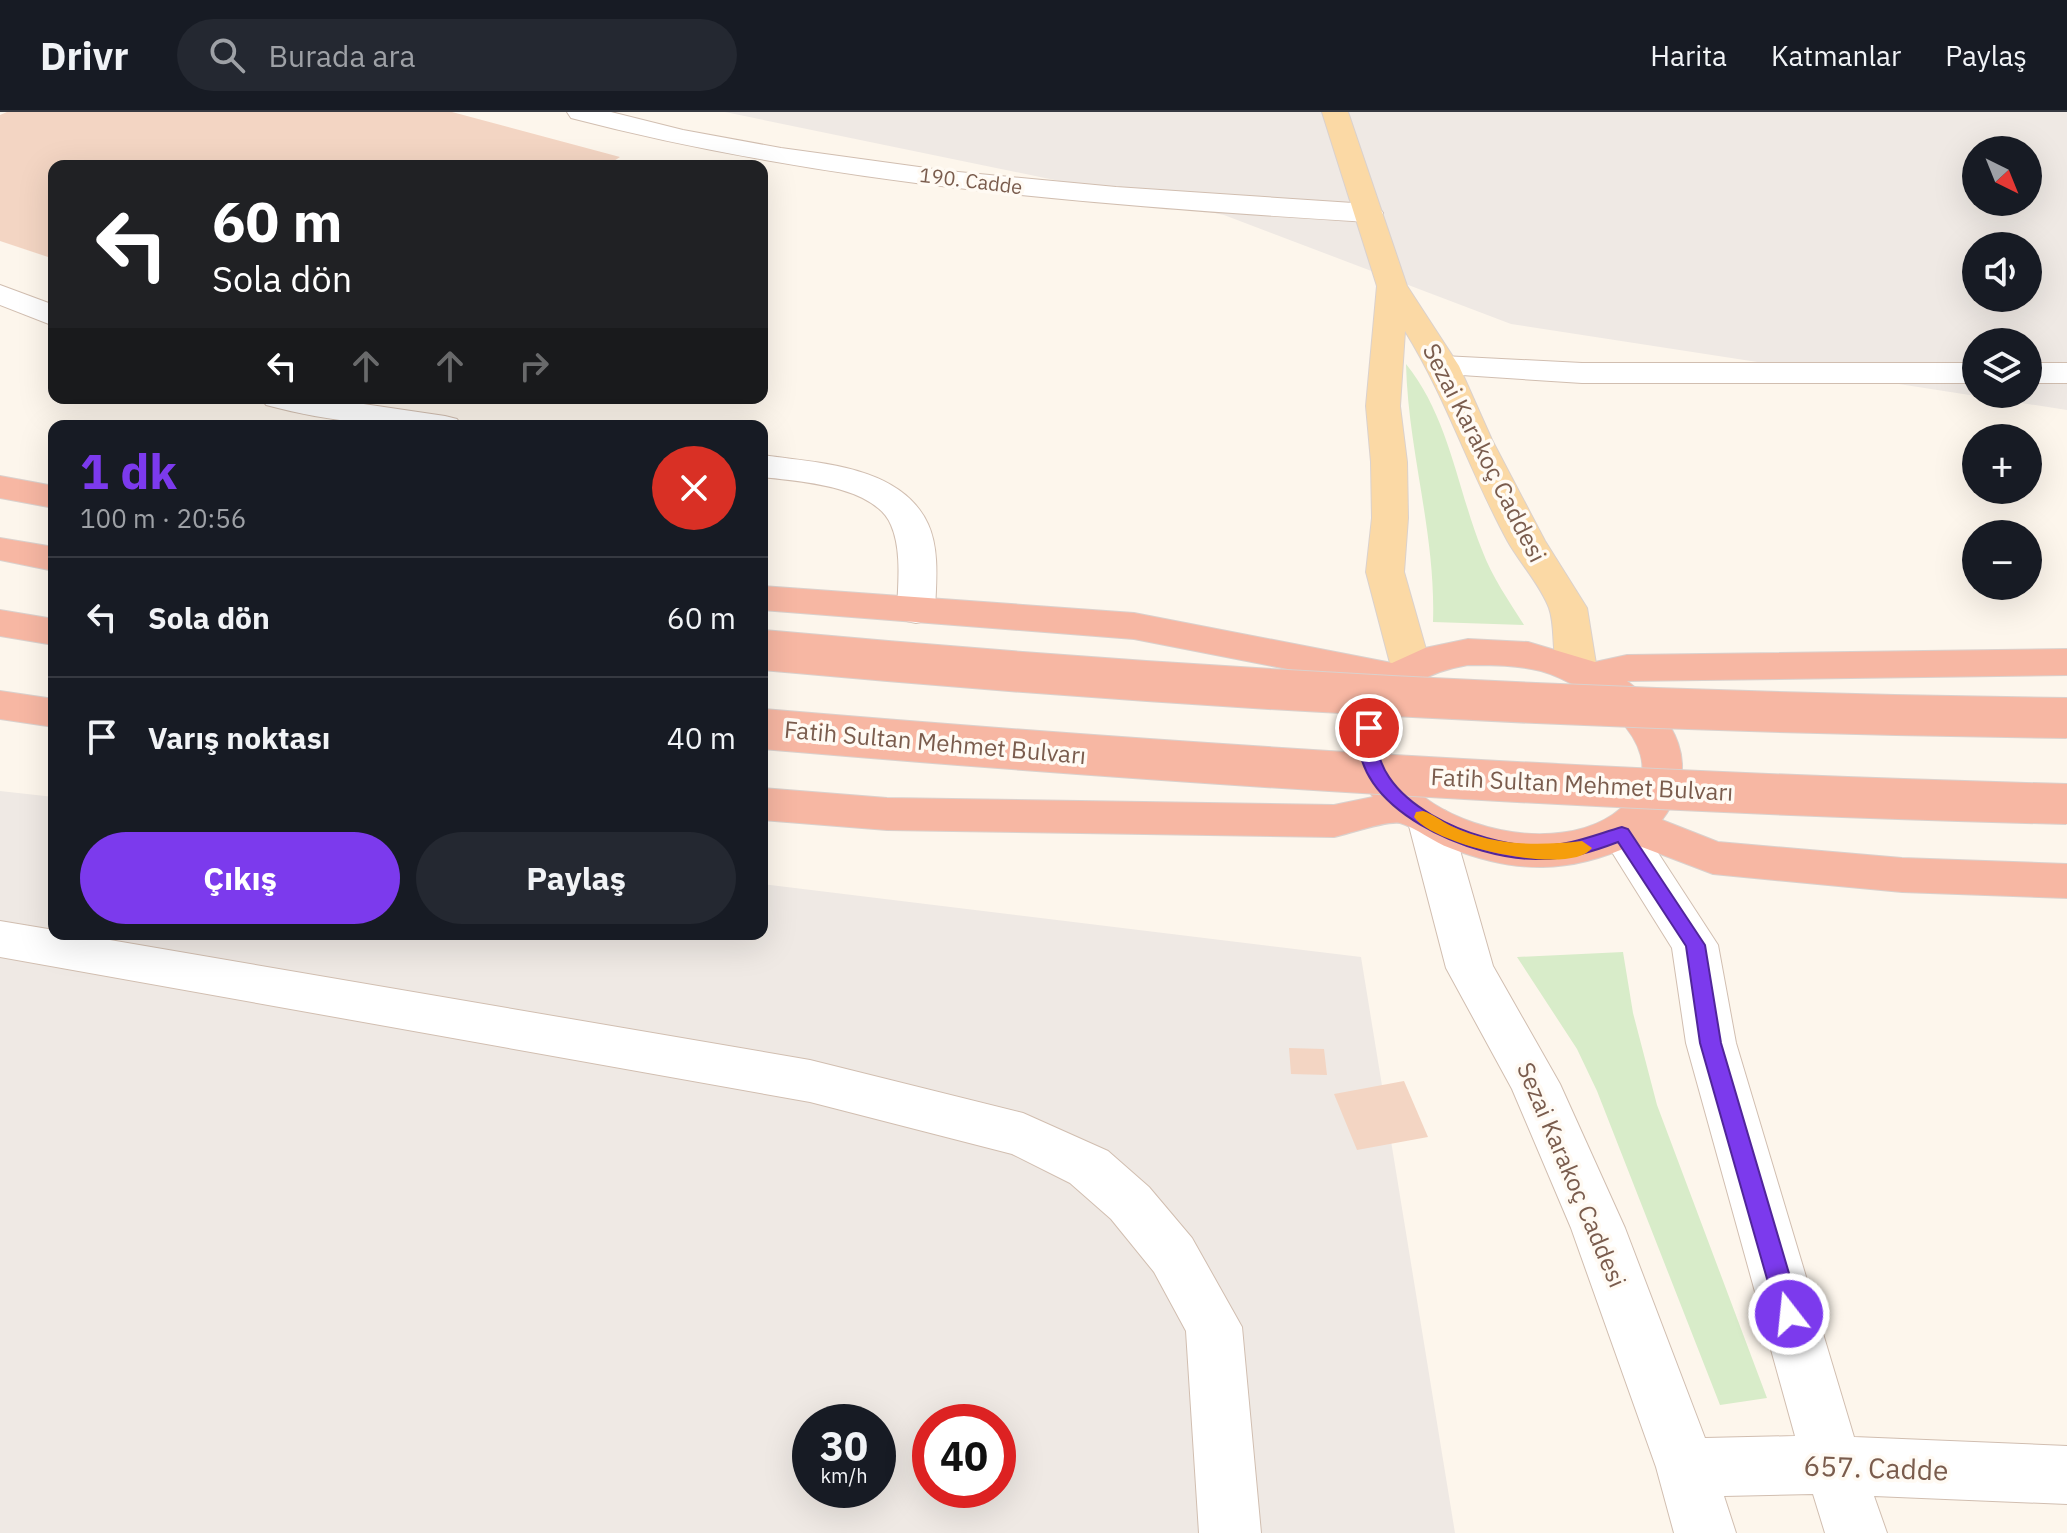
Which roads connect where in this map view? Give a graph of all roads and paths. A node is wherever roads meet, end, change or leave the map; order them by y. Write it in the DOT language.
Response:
graph roads {
  1 [pos="580,112"];
  2 [pos="1335,112"];
  3 [pos="1368,213"];
  4 [pos="1392,286"];
  5 [pos="0,294"];
  6 [pos="48,314"];
  7 [pos="1443,366"];
  8 [pos="1962,373"];
  9 [pos="2042,373"];
  10 [pos="2067,373"];
  11 [pos="300,404"];
  12 [pos="404,420"];
  13 [pos="768,467"];
  14 [pos="0,487"];
  15 [pos="48,496"];
  16 [pos="0,549"];
  17 [pos="48,558"];
  18 [pos="768,599"];
  19 [pos="916,611"];
  20 [pos="0,623"];
  21 [pos="48,631"];
  22 [pos="768,651"];
  23 [pos="2067,662"];
  24 [pos="1405,672"];
  25 [pos="1584,674"];
  26 [pos="0,705"];
  27 [pos="48,712"];
  28 [pos="2067,718"];
  29 [pos="768,730"];
  30 [pos="768,804"];
  31 [pos="2067,804"];
  32 [pos="1418,814"];
  33 [pos="1626,829"];
  34 [pos="2067,881"];
  35 [pos="0,939"];
  36 [pos="1833,1465"];
  37 [pos="1686,1467"];
  38 [pos="2067,1475"];
  39 [pos="1230,1533"];
  40 [pos="1705,1533"];
  41 [pos="1856,1533"];
  1 -- 3 [label="street, 190. Cadde"];
  2 -- 3 [label="main road, Sezai Karakoç Caddesi"];
  3 -- 4 [label="main road, Sezai Karakoç Caddesi"];
  4 -- 7 [label="main road, Sezai Karakoç Caddesi"];
  4 -- 24 [label="main road, Sezai Karakoç Caddesi"];
  5 -- 6 [label="street"];
  7 -- 8 [label="street"];
  7 -- 25 [label="main road, Sezai Karakoç Caddesi"];
  9 -- 10 [label="street"];
  11 -- 12 [label="street"];
  13 -- 19 [label="street"];
  14 -- 15 [label="highway"];
  16 -- 17 [label="highway"];
  18 -- 19 [label="highway"];
  19 -- 24 [label="highway"];
  20 -- 21 [label="highway"];
  22 -- 28 [label="highway, bridge"];
  23 -- 25 [label="highway"];
  24 -- 25 [label="highway"];
  24 -- 32 [label="highway"];
  25 -- 33 [label="highway"];
  26 -- 27 [label="highway"];
  29 -- 31 [label="highway, Fatih Sultan Mehmet Bulvarı, bridge"];
  30 -- 32 [label="highway"];
  32 -- 33 [label="highway"];
  32 -- 37 [label="street, Sezai Karakoç Caddesi"];
  33 -- 34 [label="highway"];
  33 -- 36 [label="street"];
  35 -- 39 [label="street"];
  36 -- 37 [label="street, 657. Cadde"];
  36 -- 38 [label="street, 657. Cadde"];
  36 -- 41 [label="street"];
  37 -- 40 [label="street, Sezai Karakoç Caddesi"];
}
